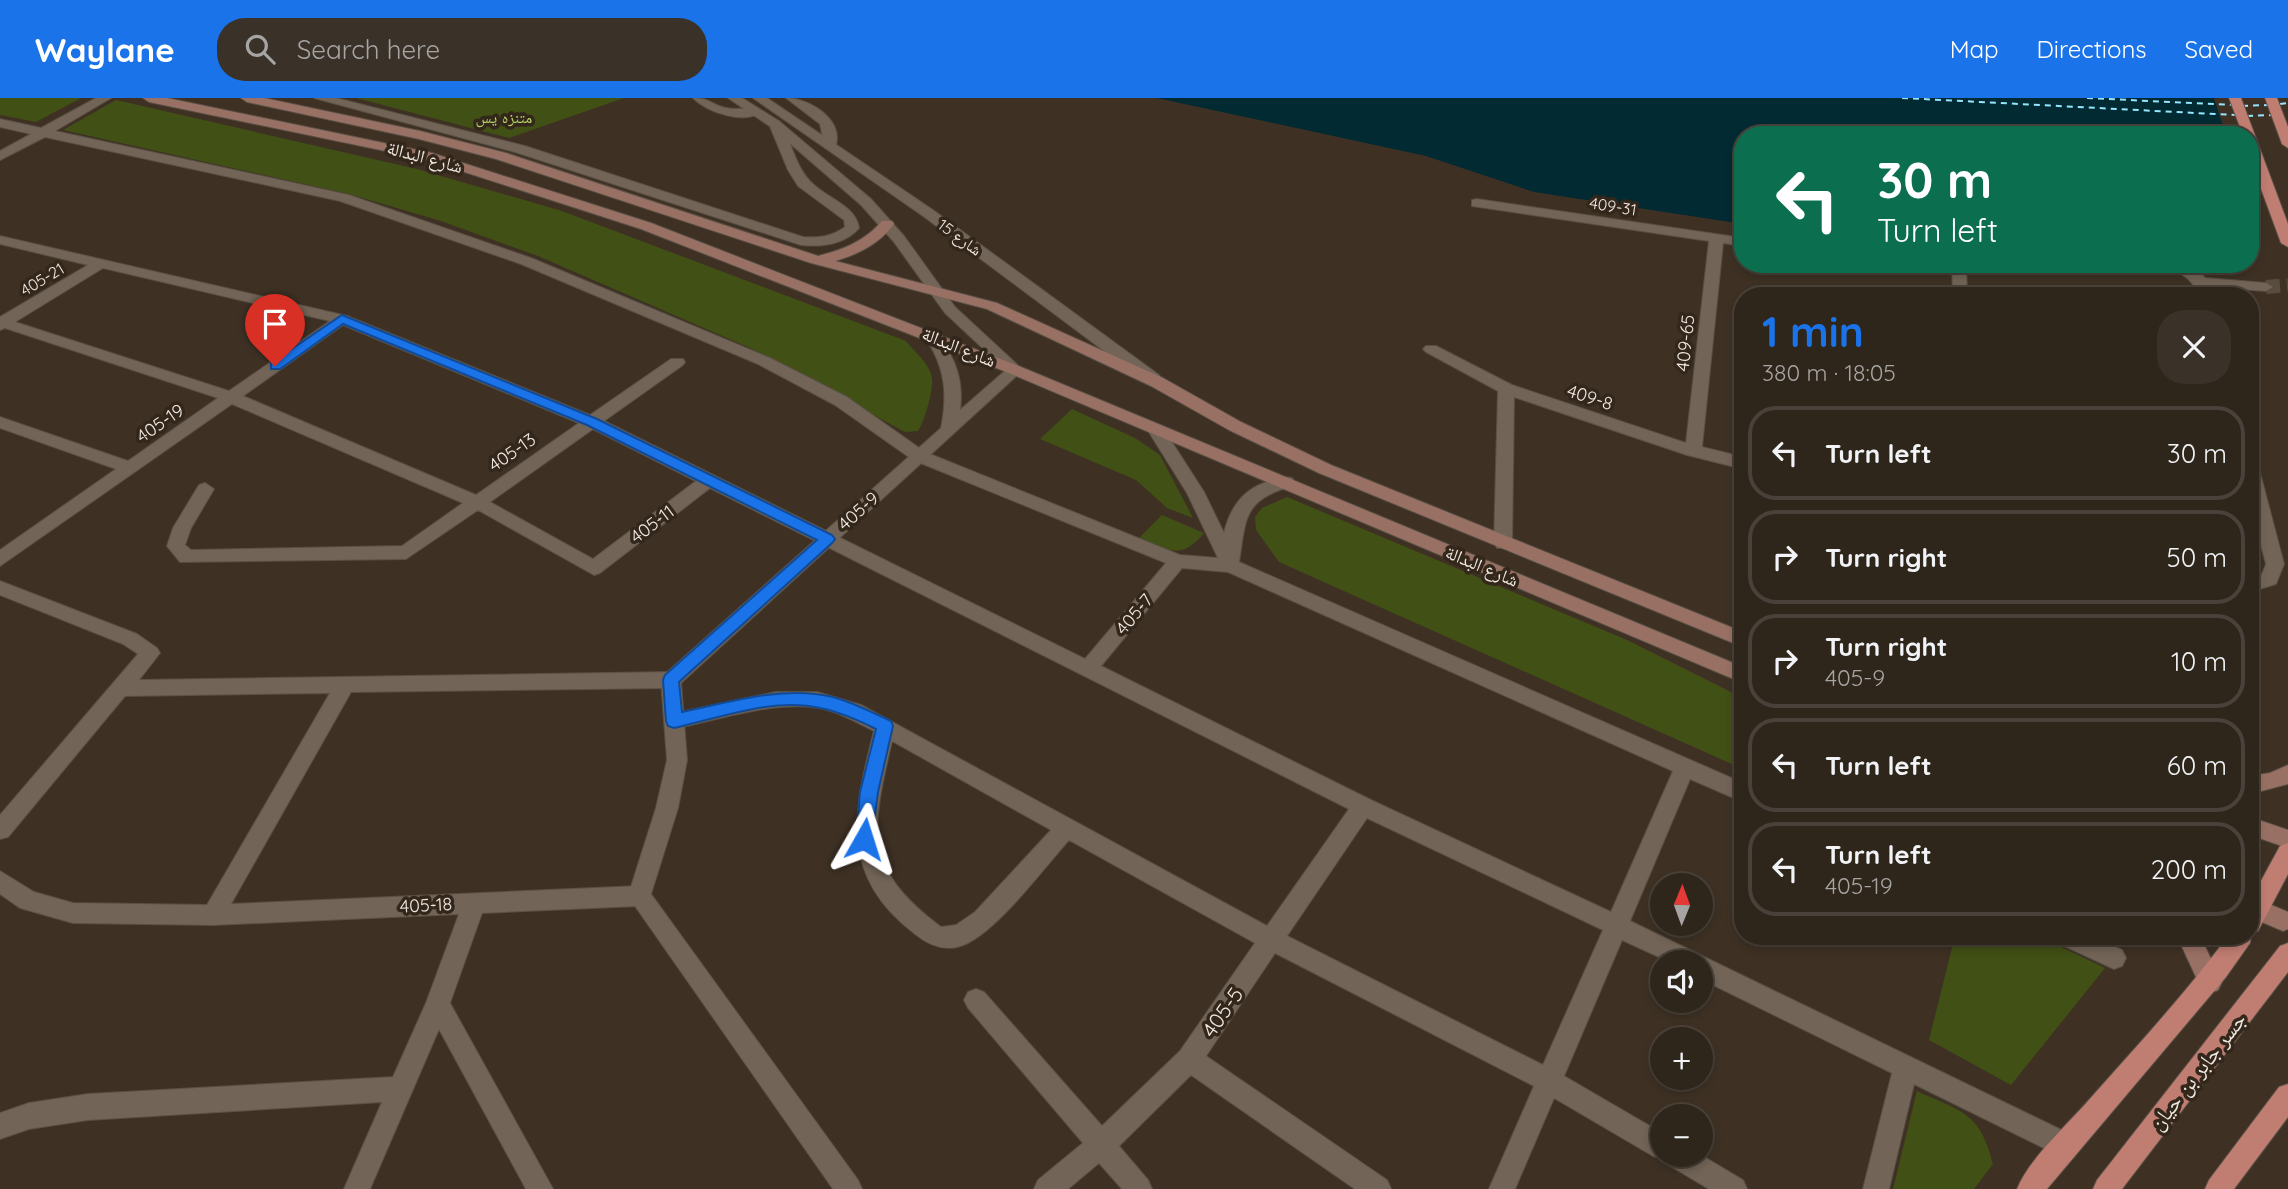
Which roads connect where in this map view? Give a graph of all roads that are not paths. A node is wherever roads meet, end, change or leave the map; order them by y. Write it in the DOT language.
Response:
graph roads {
  1 [pos="105,98"];
  2 [pos="149,98"];
  3 [pos="247,98"];
  4 [pos="320,98"];
  5 [pos="699,98"];
  6 [pos="734,98"];
  7 [pos="792,98"];
  8 [pos="2235,98"];
  9 [pos="2271,98"];
  10 [pos="765,103"];
  11 [pos="0,123"];
  12 [pos="775,124"];
  13 [pos="2246,126"];
  14 [pos="42,133"];
  15 [pos="2288,144"];
  16 [pos="830,145"];
  17 [pos="810,153"];
  18 [pos="0,156"];
  19 [pos="2259,162"];
  20 [pos="1477,203"];
  21 [pos="887,224"];
  22 [pos="0,240"];
  23 [pos="1716,240"];
  24 [pos="1734,241"];
  25 [pos="2288,243"];
  26 [pos="816,260"];
  27 [pos="101,263"];
  28 [pos="2259,287"];
  29 [pos="2266,287"];
  30 [pos="934,290"];
  31 [pos="342,319"];
  32 [pos="1,324"];
  33 [pos="933,337"];
  34 [pos="1431,349"];
  35 [pos="677,362"];
  36 [pos="1015,370"];
  37 [pos="1157,382"];
  38 [pos="1506,389"];
  39 [pos="231,397"];
  40 [pos="592,422"];
  41 [pos="2,425"];
  42 [pos="949,428"];
  43 [pos="1155,429"];
  44 [pos="1693,451"];
  45 [pos="919,456"];
  46 [pos="1734,461"];
  47 [pos="130,468"];
  48 [pos="709,480"];
  49 [pos="1286,482"];
  50 [pos="205,489"];
  51 [pos="477,502"];
  52 [pos="2259,503"];
  53 [pos="827,539"];
  54 [pos="1503,543"];
  55 [pos="0,559"];
  56 [pos="1178,561"];
  57 [pos="1231,566"];
  58 [pos="2259,582"];
  59 [pos="0,588"];
  60 [pos="1734,636"];
  61 [pos="1089,667"];
  62 [pos="1734,671"];
  63 [pos="671,680"];
  64 [pos="344,687"];
  65 [pos="121,688"];
  66 [pos="674,721"];
  67 [pos="885,726"];
  68 [pos="1685,767"];
  69 [pos="2288,774"];
  70 [pos="2259,783"];
  71 [pos="1734,789"];
  72 [pos="1363,806"];
  73 [pos="1067,827"];
  74 [pos="2259,829"];
  75 [pos="0,830"];
  76 [pos="2288,839"];
  77 [pos="2288,853"];
  78 [pos="0,881"];
  79 [pos="639,896"];
  80 [pos="474,903"];
  81 [pos="2259,904"];
  82 [pos="2259,914"];
  83 [pos="214,915"];
  84 [pos="2283,921"];
  85 [pos="1617,925"];
  86 [pos="1272,940"];
  87 [pos="2086,945"];
  88 [pos="2192,945"];
  89 [pos="2236,945"];
  90 [pos="1668,950"];
  91 [pos="2288,954"];
  92 [pos="2114,958"];
  93 [pos="1713,973"];
  94 [pos="2210,982"];
  95 [pos="976,1000"];
  96 [pos="438,1004"];
  97 [pos="1189,1059"];
  98 [pos="1906,1067"];
  99 [pos="1549,1081"];
  100 [pos="401,1089"];
  101 [pos="2288,1096"];
  102 [pos="0,1126"];
  103 [pos="1650,1140"];
  104 [pos="1101,1144"];
  105 [pos="2065,1145"];
  106 [pos="1696,1167"];
  107 [pos="357,1189"];
  108 [pos="540,1189"];
  109 [pos="849,1189"];
  110 [pos="1047,1189"];
  111 [pos="1139,1189"];
  112 [pos="1378,1189"];
  113 [pos="1502,1189"];
  114 [pos="1734,1189"];
  115 [pos="1876,1189"];
  116 [pos="2030,1189"];
  117 [pos="2106,1189"];
  118 [pos="2218,1189"];
  1 -- 14 [label="street"];
  2 -- 33 [label="main road, شارع البدالة"];
  3 -- 26 [label="main road, شارع البدالة"];
  4 -- 12 [label="street"];
  5 -- 10 [label="street"];
  6 -- 10 [label="street, شارع 15"];
  7 -- 16 [label="street"];
  8 -- 13 [label="main road"];
  9 -- 15 [label="main road"];
  10 -- 12 [label="street, شارع 15"];
  10 -- 16 [label="street, شارع 15"];
  11 -- 14 [label="street"];
  12 -- 17 [label="street, شارع 15"];
  14 -- 18 [label="street"];
  14 -- 45 [label="street"];
  16 -- 17 [label="street"];
  16 -- 37 [label="street, شارع 15"];
  17 -- 21 [label="street, شارع 15"];
  19 -- 25 [label="main road"];
  20 -- 23 [label="street, 409-31"];
  21 -- 26 [label="main road"];
  21 -- 30 [label="street, شارع 15"];
  22 -- 27 [label="street"];
  23 -- 24 [label="street, 409-31"];
  23 -- 44 [label="street, 409-65"];
  26 -- 30 [label="main road, شارع البدالة"];
  27 -- 31 [label="street"];
  27 -- 32 [label="street, 405-21"];
  28 -- 29 [label="street"];
  30 -- 36 [label="street, شارع 15"];
  30 -- 37 [label="main road, شارع البدالة"];
  31 -- 39 [label="street, 405-19"];
  31 -- 40 [label="street"];
  32 -- 39 [label="street"];
  33 -- 36 [label="main road, شارع البدالة"];
  33 -- 42 [label="street"];
  34 -- 38 [label="street, 409-8"];
  35 -- 40 [label="street, 405-13"];
  36 -- 42 [label="street, 405-9"];
  36 -- 43 [label="main road, شارع البدالة"];
  37 -- 54 [label="main road, شارع البدالة"];
  38 -- 44 [label="street, 409-8"];
  38 -- 54 [label="street"];
  39 -- 47 [label="street, 405-19"];
  39 -- 51 [label="street"];
  40 -- 48 [label="street"];
  40 -- 51 [label="street, 405-13"];
  41 -- 47 [label="street"];
  42 -- 45 [label="street, 405-9"];
  43 -- 49 [label="main road, شارع البدالة"];
  43 -- 57 [label="street"];
  44 -- 46 [label="street, 409-8"];
  45 -- 53 [label="street, 405-9"];
  45 -- 56 [label="street"];
  47 -- 55 [label="street, 405-19"];
  48 -- 51 [label="street, 405-11"];
  48 -- 53 [label="street"];
  49 -- 57 [label="street"];
  49 -- 62 [label="main road, شارع البدالة"];
  50 -- 51 [label="street, 405-13"];
  52 -- 58 [label="street"];
  53 -- 61 [label="street"];
  53 -- 63 [label="street, 405-9"];
  54 -- 60 [label="main road, شارع البدالة"];
  56 -- 57 [label="street"];
  56 -- 61 [label="street, 405-7"];
  57 -- 68 [label="street"];
  59 -- 65 [label="street"];
  61 -- 72 [label="street"];
  63 -- 64 [label="street"];
  63 -- 66 [label="street"];
  64 -- 65 [label="street"];
  64 -- 83 [label="street"];
  65 -- 75 [label="street"];
  66 -- 67 [label="street"];
  66 -- 79 [label="street"];
  67 -- 73 [label="street"];
  67 -- 73 [label="street"];
  68 -- 71 [label="street"];
  68 -- 85 [label="street"];
  69 -- 70 [label="main road"];
  72 -- 85 [label="street"];
  72 -- 86 [label="street, 405-5"];
  73 -- 86 [label="street"];
  74 -- 76 [label="main road"];
  77 -- 81 [label="main road"];
  78 -- 83 [label="street, 405-18"];
  79 -- 80 [label="street, 405-18"];
  79 -- 109 [label="street"];
  80 -- 83 [label="street, 405-18"];
  80 -- 96 [label="street"];
  82 -- 84 [label="main road"];
  85 -- 90 [label="street"];
  85 -- 99 [label="street"];
  86 -- 97 [label="street, 405-5"];
  86 -- 99 [label="street"];
  87 -- 92 [label="street"];
  88 -- 94 [label="main road"];
  89 -- 94 [label="main road"];
  91 -- 117 [label="main road, جسر جابر بن حيان"];
  93 -- 98 [label="street"];
  94 -- 105 [label="main road"];
  95 -- 104 [label="street"];
  96 -- 100 [label="street"];
  96 -- 108 [label="street"];
  97 -- 104 [label="street, 405-5"];
  97 -- 112 [label="street"];
  98 -- 105 [label="street"];
  98 -- 115 [label="street"];
  99 -- 103 [label="street"];
  99 -- 113 [label="street"];
  100 -- 102 [label="street"];
  100 -- 107 [label="street"];
  101 -- 118 [label="main road"];
  104 -- 110 [label="street, 405-5"];
  104 -- 111 [label="street"];
  105 -- 116 [label="main road"];
  106 -- 114 [label="street"];
}
